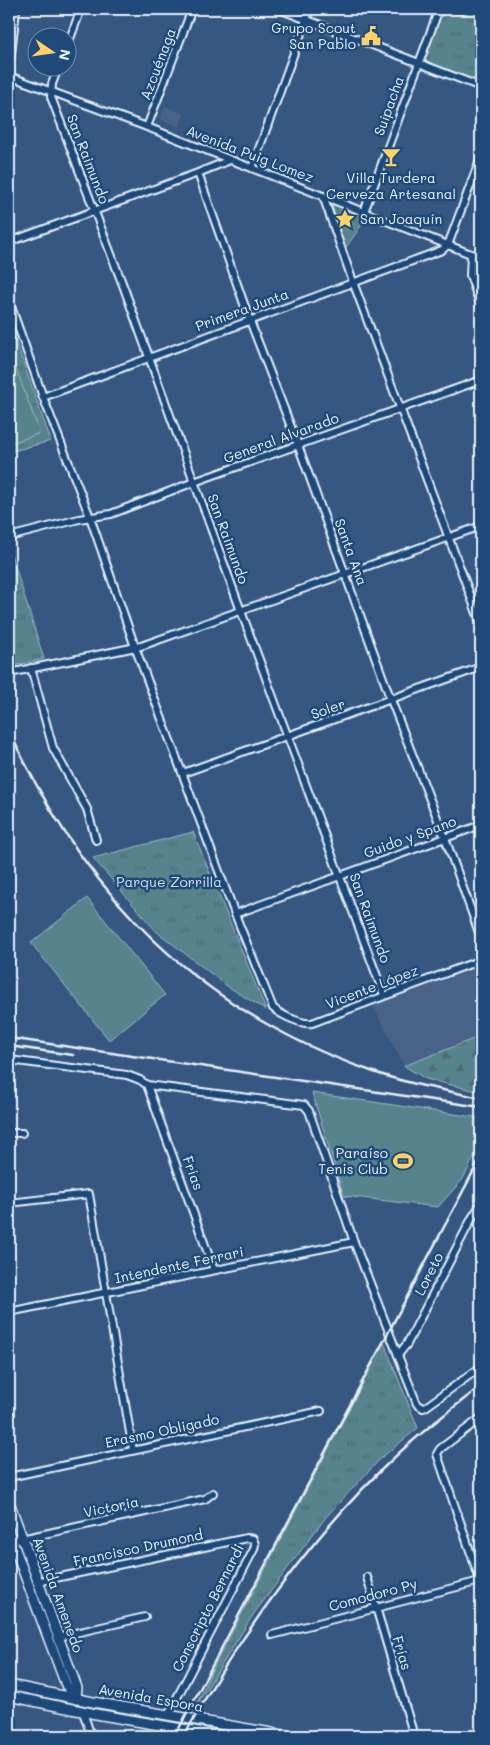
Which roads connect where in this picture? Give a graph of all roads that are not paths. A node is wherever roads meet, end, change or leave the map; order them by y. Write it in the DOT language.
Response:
graph roads {
  1 [pos="16,9"];
  2 [pos="82,9"];
  3 [pos="192,9"];
  4 [pos="279,9"];
  5 [pos="310,9"];
  6 [pos="439,9"];
  7 [pos="306,19"];
  8 [pos="74,28"];
  9 [pos="419,62"];
  10 [pos="9,72"];
  11 [pos="9,76"];
  12 [pos="55,78"];
  13 [pos="481,87"];
  14 [pos="51,91"];
  15 [pos="147,127"];
  16 [pos="481,157"];
  17 [pos="230,160"];
  18 [pos="252,168"];
  19 [pos="198,173"];
  20 [pos="323,196"];
  21 [pos="95,210"];
  22 [pos="364,212"];
  23 [pos="9,242"];
  24 [pos="448,245"];
  25 [pos="471,254"];
  26 [pos="481,258"];
  27 [pos="353,282"];
  28 [pos="9,301"];
  29 [pos="481,307"];
  30 [pos="250,322"];
  31 [pos="149,357"];
  32 [pos="481,380"];
  33 [pos="43,397"];
  34 [pos="401,408"];
  35 [pos="298,445"];
  36 [pos="194,482"];
  37 [pos="90,517"];
  38 [pos="481,526"];
  39 [pos="9,537"];
  40 [pos="449,537"];
  41 [pos="345,574"];
  42 [pos="242,611"];
  43 [pos="481,624"];
  44 [pos="135,647"];
  45 [pos="481,667"];
  46 [pos="31,668"];
  47 [pos="9,673"];
  48 [pos="392,700"];
  49 [pos="288,736"];
  50 [pos="183,773"];
  51 [pos="481,825"];
  52 [pos="445,838"];
  53 [pos="96,840"];
  54 [pos="341,876"];
  55 [pos="235,914"];
  56 [pos="481,938"];
  57 [pos="481,960"];
  58 [pos="384,995"];
  59 [pos="9,1060"];
  60 [pos="147,1086"];
  61 [pos="22,1132"];
  62 [pos="9,1133"];
  63 [pos="9,1203"];
  64 [pos="481,1204"];
  65 [pos="354,1242"];
  66 [pos="214,1270"];
  67 [pos="107,1292"];
  68 [pos="9,1312"];
  69 [pos="398,1355"];
  70 [pos="481,1366"];
  71 [pos="321,1411"];
  72 [pos="481,1418"];
  73 [pos="133,1450"];
  74 [pos="9,1477"];
  75 [pos="213,1493"];
  76 [pos="9,1502"];
  77 [pos="10,1537"];
  78 [pos="23,1538"];
  79 [pos="254,1539"];
  80 [pos="481,1558"];
  81 [pos="473,1560"];
  82 [pos="367,1577"];
  83 [pos="39,1581"];
  84 [pos="481,1582"];
  85 [pos="27,1584"];
  86 [pos="376,1607"];
  87 [pos="146,1617"];
  88 [pos="272,1635"];
  89 [pos="58,1637"];
  90 [pos="9,1685"];
  91 [pos="9,1696"];
  92 [pos="76,1698"];
  93 [pos="83,1712"];
  94 [pos="168,1715"];
  95 [pos="91,1736"];
  96 [pos="222,1736"];
  97 [pos="289,1736"];
  98 [pos="414,1736"];
  1 -- 10 [label="street"];
  2 -- 8 [label="street"];
  3 -- 15 [label="street, Azcuénaga"];
  4 -- 7 [label="street"];
  5 -- 7 [label="street"];
  6 -- 9 [label="street, Suipacha"];
  7 -- 9 [label="street"];
  7 -- 18 [label="street"];
  9 -- 13 [label="street"];
  9 -- 22 [label="street, Suipacha"];
  11 -- 14 [label="street, Avenida Puig Lomez"];
  12 -- 14 [label="street"];
  14 -- 15 [label="street, Avenida Puig Lomez"];
  14 -- 21 [label="street, San Raimundo"];
  15 -- 17 [label="street, Avenida Puig Lomez"];
  16 -- 24 [label="street"];
  17 -- 18 [label="street, Avenida Puig Lomez"];
  17 -- 19 [label="street"];
  18 -- 20 [label="street, Avenida Puig Lomez"];
  19 -- 21 [label="street"];
  19 -- 30 [label="street, Santa Ana"];
  20 -- 22 [label="street, Avenida Puig Lomez"];
  20 -- 27 [label="street"];
  21 -- 23 [label="street"];
  21 -- 31 [label="street, San Raimundo"];
  22 -- 24 [label="street, Avenida Puig Lomez"];
  24 -- 25 [label="street, Avenida Puig Lomez"];
  24 -- 27 [label="street, Primera Junta"];
  25 -- 26 [label="street, Avenida Puig Lomez"];
  25 -- 29 [label="street"];
  27 -- 30 [label="street, Primera Junta"];
  27 -- 34 [label="street"];
  28 -- 33 [label="street"];
  30 -- 31 [label="street, Primera Junta"];
  30 -- 35 [label="street, Santa Ana"];
  31 -- 33 [label="street, Primera Junta"];
  31 -- 36 [label="street, San Raimundo"];
  32 -- 34 [label="street, General Alvarado"];
  33 -- 37 [label="street"];
  34 -- 35 [label="street, General Alvarado"];
  34 -- 40 [label="street"];
  35 -- 36 [label="street, General Alvarado"];
  35 -- 41 [label="street, Santa Ana"];
  36 -- 37 [label="street, General Alvarado"];
  36 -- 42 [label="street, San Raimundo"];
  37 -- 39 [label="street, General Alvarado"];
  37 -- 44 [label="street"];
  38 -- 40 [label="street"];
  40 -- 41 [label="street"];
  40 -- 43 [label="street"];
  41 -- 42 [label="street"];
  41 -- 48 [label="street, Santa Ana"];
  42 -- 44 [label="street"];
  42 -- 49 [label="street, San Raimundo"];
  44 -- 46 [label="street"];
  44 -- 50 [label="street"];
  45 -- 48 [label="street, Soler"];
  46 -- 47 [label="street"];
  46 -- 53 [label="street"];
  48 -- 49 [label="street, Soler"];
  48 -- 52 [label="street, Santa Ana"];
  49 -- 50 [label="street, Soler"];
  49 -- 54 [label="street, San Raimundo"];
  50 -- 55 [label="street"];
  51 -- 52 [label="street, Guido y Spano"];
  52 -- 54 [label="street, Guido y Spano"];
  52 -- 56 [label="street, Santa Ana"];
  54 -- 55 [label="street, Guido y Spano"];
  54 -- 58 [label="street, San Raimundo"];
  55 -- 58 [label="street, Vicente López"];
  57 -- 58 [label="street, Vicente López"];
  59 -- 60 [label="street"];
  60 -- 65 [label="street"];
  60 -- 66 [label="street, Frías"];
  61 -- 62 [label="street"];
  63 -- 67 [label="street"];
  64 -- 69 [label="street, Loreto"];
  65 -- 66 [label="street, Intendente Ferrari"];
  65 -- 69 [label="street"];
  66 -- 67 [label="street, Intendente Ferrari"];
  67 -- 68 [label="street, Intendente Ferrari"];
  67 -- 73 [label="street"];
  69 -- 70 [label="street"];
  71 -- 73 [label="street, Erasmo Obligado"];
  72 -- 81 [label="street"];
  73 -- 74 [label="street, Erasmo Obligado"];
  75 -- 78 [label="street, Victoria"];
  76 -- 78 [label="main road, Avenida Amenedo"];
  77 -- 78 [label="street, Victoria"];
  77 -- 85 [label="main road, Avenida Amenedo"];
  78 -- 83 [label="main road, Avenida Amenedo"];
  79 -- 83 [label="street, Francisco Drumond"];
  79 -- 94 [label="street, Conscripto Bernardi"];
  80 -- 81 [label="street"];
  81 -- 84 [label="street"];
  82 -- 86 [label="street, Frías"];
  83 -- 85 [label="street, Francisco Drumond"];
  83 -- 89 [label="main road, Avenida Amenedo"];
  84 -- 86 [label="street, Comodoro Py"];
  85 -- 92 [label="main road, Avenida Amenedo"];
  86 -- 88 [label="street, Comodoro Py"];
  86 -- 98 [label="street, Frías"];
  87 -- 89 [label="street"];
  89 -- 92 [label="main road, Avenida Amenedo"];
  90 -- 92 [label="main road, Avenida Espora"];
  91 -- 93 [label="main road, Avenida Espora"];
  92 -- 93 [label="main road, Avenida Amenedo"];
  92 -- 94 [label="main road, Avenida Espora"];
  93 -- 95 [label="street, Avenida Amenedo"];
  93 -- 96 [label="main road, Avenida Espora"];
  94 -- 97 [label="main road, Avenida Espora"];
}
